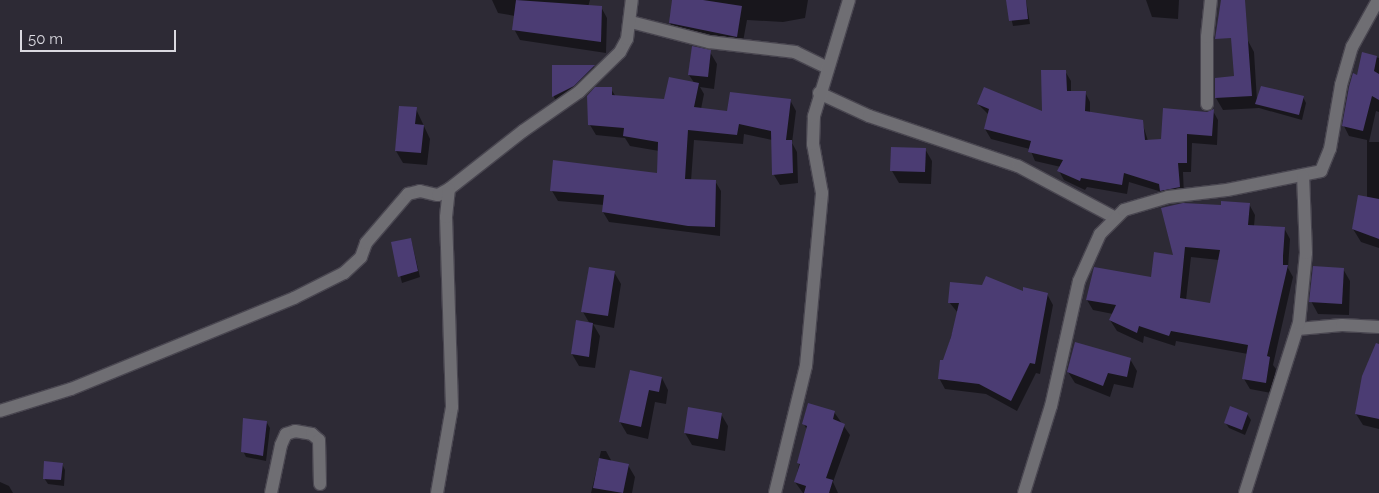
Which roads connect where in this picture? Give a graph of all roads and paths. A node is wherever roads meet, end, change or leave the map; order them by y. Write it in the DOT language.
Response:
graph roads {
  1 [pos="632,0"];
  2 [pos="849,0"];
  3 [pos="1211,0"];
  4 [pos="1378,0"];
  5 [pos="631,22"];
  6 [pos="826,67"];
  7 [pos="819,93"];
  8 [pos="1207,104"];
  9 [pos="1303,176"];
  10 [pos="449,189"];
  11 [pos="1114,217"];
  12 [pos="1379,327"];
  13 [pos="1298,330"];
  14 [pos="0,411"];
  15 [pos="320,484"];
  16 [pos="271,493"];
  17 [pos="437,493"];
  18 [pos="775,493"];
  19 [pos="1024,493"];
  20 [pos="1245,493"];
  1 -- 5 [label="street"];
  2 -- 6 [label="street"];
  3 -- 8 [label="street"];
  4 -- 9 [label="street"];
  5 -- 6 [label="street"];
  5 -- 10 [label="street"];
  6 -- 7 [label="street"];
  7 -- 11 [label="street"];
  7 -- 18 [label="street"];
  9 -- 11 [label="street"];
  9 -- 13 [label="street"];
  10 -- 14 [label="street"];
  10 -- 17 [label="street"];
  11 -- 19 [label="street"];
  12 -- 13 [label="street"];
  13 -- 20 [label="street"];
  15 -- 16 [label="street"];
}
